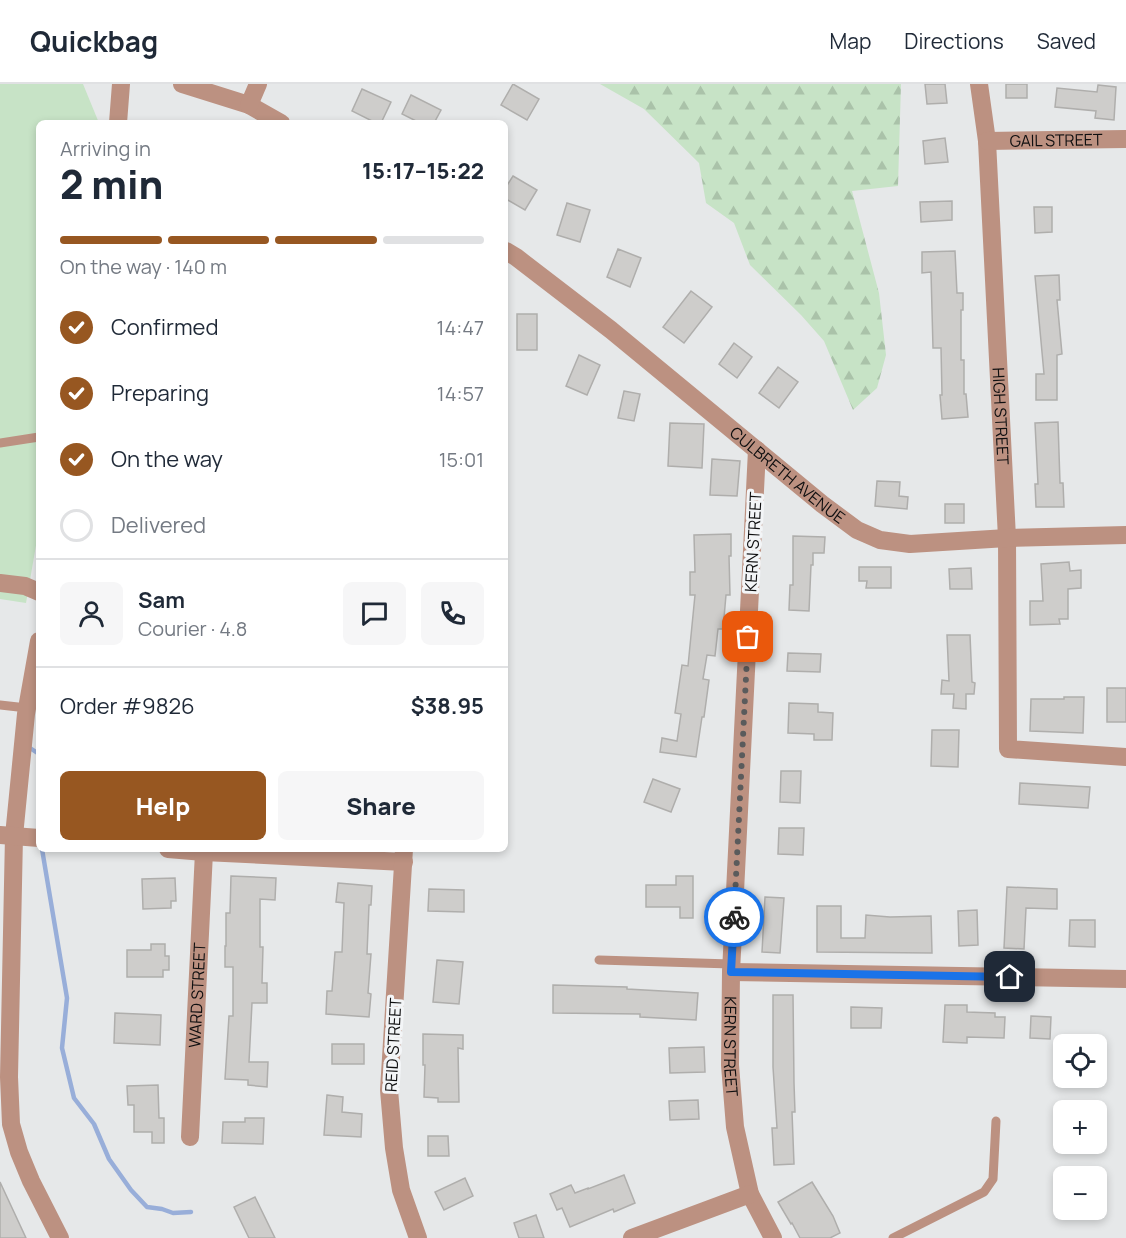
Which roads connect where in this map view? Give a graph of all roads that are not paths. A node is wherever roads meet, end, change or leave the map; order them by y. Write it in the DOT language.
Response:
graph roads {
  1 [pos="121,84"];
  2 [pos="182,84"];
  3 [pos="258,84"];
  4 [pos="979,84"];
  5 [pos="249,105"];
  6 [pos="118,120"];
  7 [pos="276,120"];
  8 [pos="1126,139"];
  9 [pos="987,141"];
  10 [pos="508,252"];
  11 [pos="36,437"];
  12 [pos="0,443"];
  13 [pos="757,450"];
  14 [pos="1126,535"];
  15 [pos="1007,538"];
  16 [pos="0,583"];
  17 [pos="36,591"];
  18 [pos="36,658"];
  19 [pos="0,705"];
  20 [pos="27,708"];
  21 [pos="1126,757"];
  22 [pos="7,836"];
  23 [pos="36,838"];
  24 [pos="204,852"];
  25 [pos="404,855"];
  26 [pos="599,960"];
  27 [pos="731,968"];
  28 [pos="1126,980"];
  29 [pos="996,1121"];
  30 [pos="190,1137"];
  31 [pos="750,1194"];
  32 [pos="60,1238"];
  33 [pos="418,1238"];
  34 [pos="632,1238"];
  35 [pos="773,1238"];
  36 [pos="893,1238"];
  1 -- 6 [label="street"];
  2 -- 5 [label="street"];
  3 -- 5 [label="street"];
  4 -- 9 [label="street, HIGH STREET"];
  5 -- 7 [label="street"];
  8 -- 9 [label="street, GAIL STREET"];
  9 -- 15 [label="street, HIGH STREET"];
  10 -- 13 [label="street, CULBRETH AVENUE"];
  11 -- 12 [label="lane"];
  13 -- 15 [label="street, CULBRETH AVENUE"];
  13 -- 27 [label="street, KERN STREET"];
  14 -- 15 [label="street, CULBRETH AVENUE"];
  15 -- 21 [label="street, HIGH STREET"];
  16 -- 17 [label="street"];
  18 -- 20 [label="street"];
  19 -- 20 [label="lane"];
  20 -- 22 [label="street"];
  22 -- 23 [label="street"];
  22 -- 32 [label="street"];
  24 -- 25 [label="street"];
  24 -- 30 [label="street, WARD STREET"];
  25 -- 33 [label="street, REID STREET"];
  26 -- 27 [label="lane"];
  27 -- 28 [label="street"];
  27 -- 31 [label="street, KERN STREET"];
  29 -- 36 [label="lane"];
  31 -- 34 [label="street"];
  31 -- 35 [label="street, KERN STREET"];
}
